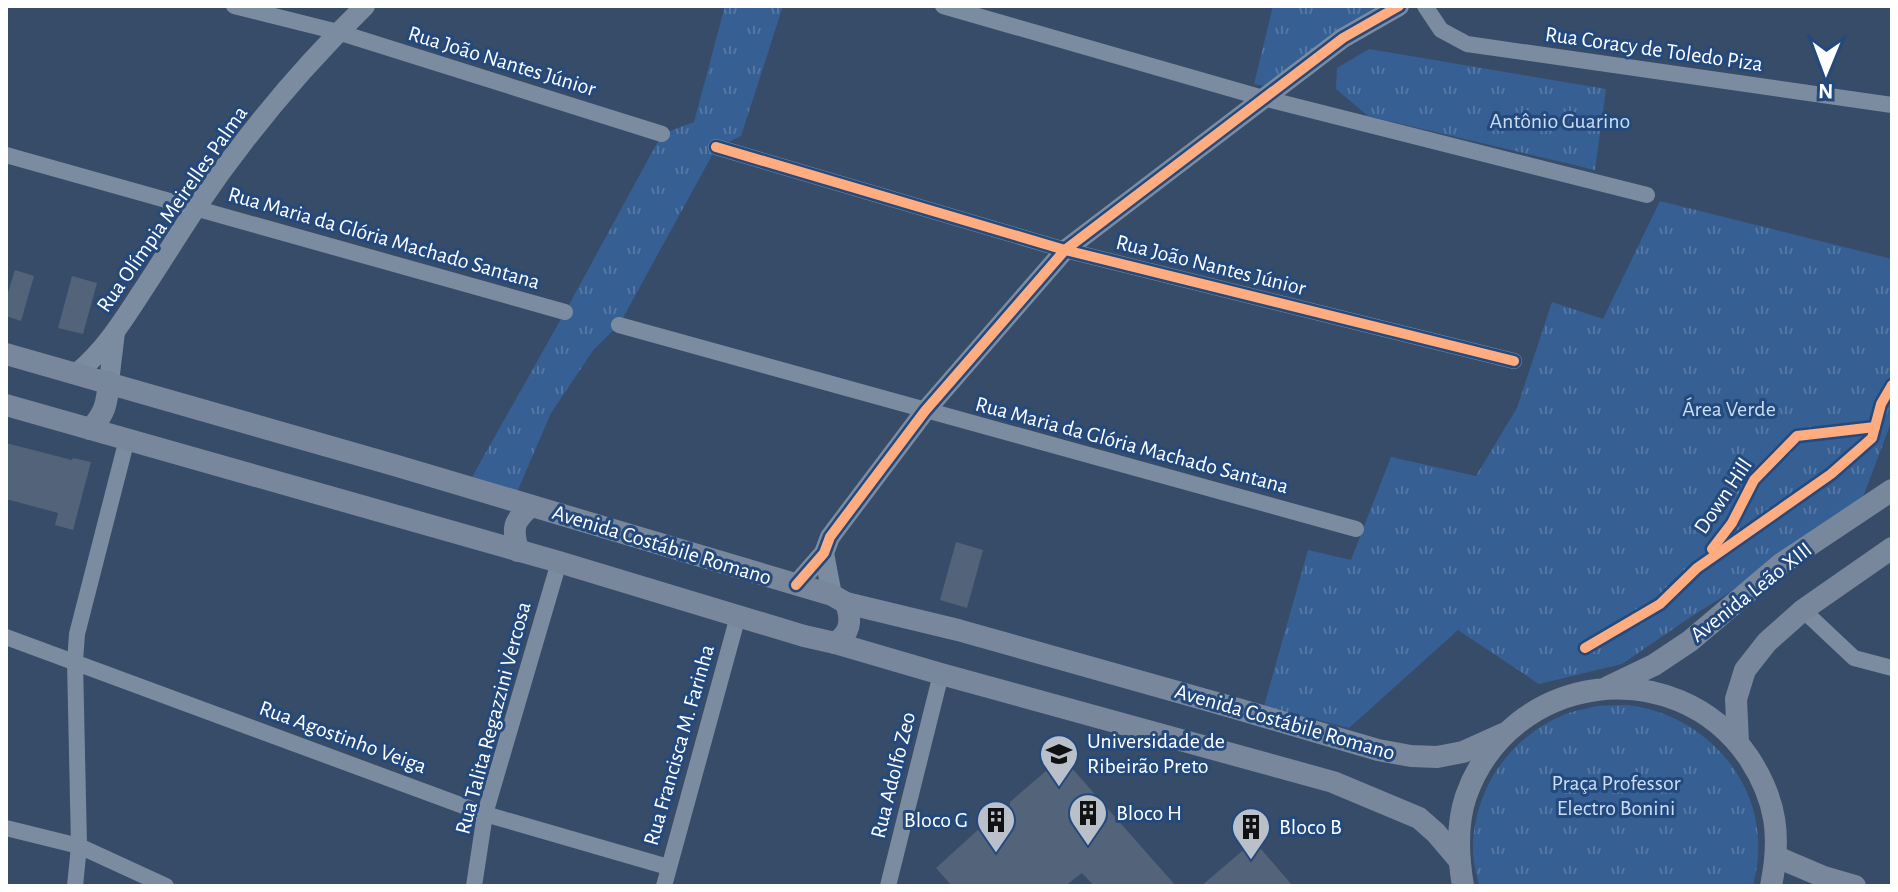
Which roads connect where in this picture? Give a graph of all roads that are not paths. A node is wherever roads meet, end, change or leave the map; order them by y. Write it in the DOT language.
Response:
graph roads {
  1 [pos="234,6"];
  2 [pos="365,6"];
  3 [pos="943,6"];
  4 [pos="1399,6"];
  5 [pos="1425,6"];
  6 [pos="338,32"];
  7 [pos="1263,98"];
  8 [pos="1892,105"];
  9 [pos="662,134"];
  10 [pos="716,147"];
  11 [pos="6,155"];
  12 [pos="1647,195"];
  13 [pos="196,208"];
  14 [pos="1065,250"];
  15 [pos="565,312"];
  16 [pos="619,325"];
  17 [pos="115,332"];
  18 [pos="6,354"];
  19 [pos="1514,361"];
  20 [pos="77,373"];
  21 [pos="109,382"];
  22 [pos="6,405"];
  23 [pos="925,411"];
  24 [pos="90,429"];
  25 [pos="127,439"];
  26 [pos="1892,490"];
  27 [pos="531,506"];
  28 [pos="1356,529"];
  29 [pos="1892,548"];
  30 [pos="518,551"];
  31 [pos="824,553"];
  32 [pos="559,562"];
  33 [pos="796,585"];
  34 [pos="839,599"];
  35 [pos="1803,610"];
  36 [pos="738,616"];
  37 [pos="6,637"];
  38 [pos="835,643"];
  39 [pos="75,661"];
  40 [pos="1892,668"];
  41 [pos="941,674"];
  42 [pos="1607,688"];
  43 [pos="1503,734"];
  44 [pos="1738,743"];
  45 [pos="485,814"];
  46 [pos="6,828"];
  47 [pos="79,846"];
  48 [pos="1777,857"];
  49 [pos="1458,859"];
  50 [pos="668,867"];
  51 [pos="75,886"];
  52 [pos="166,886"];
  53 [pos="474,886"];
  54 [pos="664,886"];
  55 [pos="888,886"];
  56 [pos="1463,886"];
  57 [pos="1771,886"];
  58 [pos="1855,886"];
  1 -- 6 [label="street, Rua João Nantes Júnior"];
  2 -- 6 [label="street, Rua Olímpia Meirelles Palma"];
  3 -- 7 [label="street"];
  4 -- 7 [label="street"];
  5 -- 8 [label="street, Rua Coracy de Toledo Piza"];
  6 -- 9 [label="street, Rua João Nantes Júnior"];
  6 -- 13 [label="street, Rua Olímpia Meirelles Palma"];
  7 -- 12 [label="street"];
  7 -- 14 [label="street"];
  10 -- 14 [label="street, Rua João Nantes Júnior"];
  11 -- 13 [label="street, Rua Maria da Glória Machado Santana"];
  13 -- 15 [label="street, Rua Maria da Glória Machado Santana"];
  13 -- 17 [label="street, Rua Olímpia Meirelles Palma"];
  14 -- 19 [label="street, Rua João Nantes Júnior"];
  14 -- 23 [label="street"];
  16 -- 23 [label="street, Rua Maria da Glória Machado Santana"];
  17 -- 20 [label="street, Rua Olímpia Meirelles Palma"];
  17 -- 21 [label="street, Rua Olímpia Meirelles Palma"];
  18 -- 20 [label="main road, Avenida Costábile Romano"];
  20 -- 21 [label="main road, Avenida Costábile Romano"];
  21 -- 24 [label="main road"];
  21 -- 27 [label="main road, Avenida Costábile Romano"];
  22 -- 24 [label="main road, Avenida Costábile Romano"];
  23 -- 28 [label="street, Rua Maria da Glória Machado Santana"];
  23 -- 31 [label="street"];
  24 -- 25 [label="main road, Avenida Costábile Romano"];
  25 -- 30 [label="main road, Avenida Costábile Romano"];
  25 -- 39 [label="street"];
  26 -- 42 [label="main road, Avenida Leão XIII"];
  27 -- 30 [label="main road"];
  27 -- 33 [label="main road, Avenida Costábile Romano"];
  29 -- 35 [label="main road, Avenida Leão XIII"];
  30 -- 32 [label="main road, Avenida Costábile Romano"];
  31 -- 33 [label="street"];
  31 -- 34 [label="street"];
  32 -- 36 [label="main road, Avenida Costábile Romano"];
  32 -- 45 [label="street, Rua Talita Regazzini Vercosa"];
  33 -- 34 [label="main road, Avenida Costábile Romano"];
  34 -- 38 [label="main road"];
  34 -- 43 [label="main road, Avenida Costábile Romano"];
  35 -- 40 [label="street"];
  35 -- 44 [label="main road, Avenida Leão XIII"];
  36 -- 38 [label="main road, Avenida Costábile Romano"];
  36 -- 50 [label="street, Rua Francisca M. Farinha"];
  37 -- 39 [label="street, Rua Agostinho Veiga"];
  38 -- 41 [label="main road, Avenida Costábile Romano"];
  39 -- 45 [label="street, Rua Agostinho Veiga"];
  39 -- 47 [label="street"];
  41 -- 49 [label="main road, Avenida Costábile Romano"];
  41 -- 55 [label="street, Rua Adolfo Zeo"];
  42 -- 43 [label="main road"];
  42 -- 44 [label="main road"];
  43 -- 49 [label="main road"];
  44 -- 48 [label="main road"];
  45 -- 50 [label="street, Rua Agostinho Veiga"];
  45 -- 53 [label="street, Rua Talita Regazzini Vercosa"];
  46 -- 47 [label="street"];
  47 -- 51 [label="street"];
  47 -- 52 [label="street"];
  48 -- 57 [label="main road"];
  48 -- 58 [label="main road"];
  49 -- 56 [label="main road"];
  50 -- 54 [label="street, Rua Francisca M. Farinha"];
}
